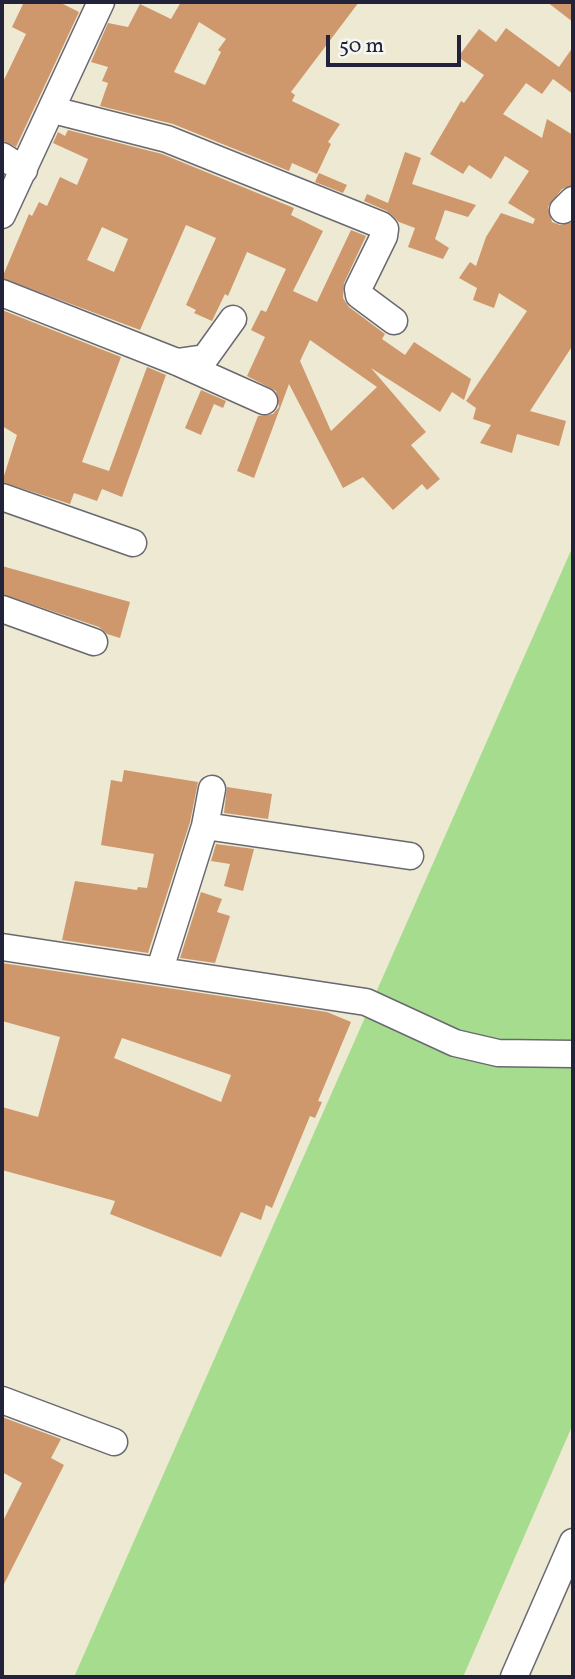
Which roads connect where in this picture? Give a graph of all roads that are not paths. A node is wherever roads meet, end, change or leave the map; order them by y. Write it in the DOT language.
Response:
graph roads {
  1 [pos="102,2"];
  2 [pos="53,110"];
  3 [pos="2,156"];
  4 [pos="24,170"];
  5 [pos="2,215"];
  6 [pos="2,293"];
  7 [pos="233,319"];
  8 [pos="394,321"];
  9 [pos="177,362"];
  10 [pos="264,401"];
  11 [pos="2,497"];
  12 [pos="133,543"];
  13 [pos="2,609"];
  14 [pos="94,642"];
  15 [pos="212,789"];
  16 [pos="205,825"];
  17 [pos="410,856"];
  18 [pos="2,947"];
  19 [pos="160,969"];
  20 [pos="573,1054"];
  21 [pos="2,1400"];
  22 [pos="114,1442"];
  23 [pos="573,1542"];
  24 [pos="514,1677"];
  1 -- 2 [label="street"];
  2 -- 4 [label="street"];
  2 -- 8 [label="street"];
  3 -- 4 [label="street"];
  4 -- 5 [label="street"];
  6 -- 9 [label="street"];
  7 -- 9 [label="street"];
  9 -- 10 [label="street"];
  11 -- 12 [label="street"];
  13 -- 14 [label="street"];
  15 -- 16 [label="street"];
  16 -- 17 [label="street"];
  16 -- 19 [label="street"];
  18 -- 19 [label="street"];
  19 -- 20 [label="street"];
  21 -- 22 [label="street"];
  23 -- 24 [label="street"];
}
